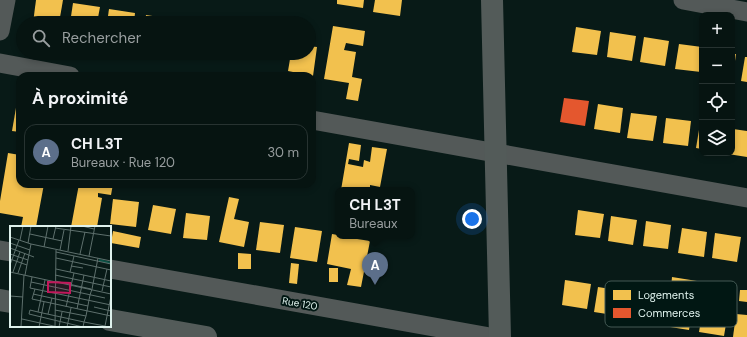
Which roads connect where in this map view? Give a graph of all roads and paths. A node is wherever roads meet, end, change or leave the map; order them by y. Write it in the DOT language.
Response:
graph roads {
  1 [pos="6,0"];
  2 [pos="492,0"];
  3 [pos="683,0"];
  4 [pos="747,12"];
  5 [pos="0,31"];
  6 [pos="0,64"];
  7 [pos="47,72"];
  8 [pos="316,121"];
  9 [pos="495,152"];
  10 [pos="747,198"];
  11 [pos="0,250"];
  12 [pos="10,252"];
  13 [pos="111,269"];
  14 [pos="0,300"];
  15 [pos="10,302"];
  16 [pos="111,320"];
  17 [pos="206,337"];
  18 [pos="490,337"];
  19 [pos="500,337"];
  1 -- 5 [label="street"];
  2 -- 9 [label="street"];
  3 -- 4 [label="street"];
  6 -- 7 [label="street"];
  8 -- 9 [label="street"];
  9 -- 10 [label="street"];
  9 -- 19 [label="street"];
  11 -- 12 [label="street"];
  13 -- 18 [label="street, Rue 120"];
  14 -- 15 [label="street"];
  16 -- 17 [label="street"];
}
